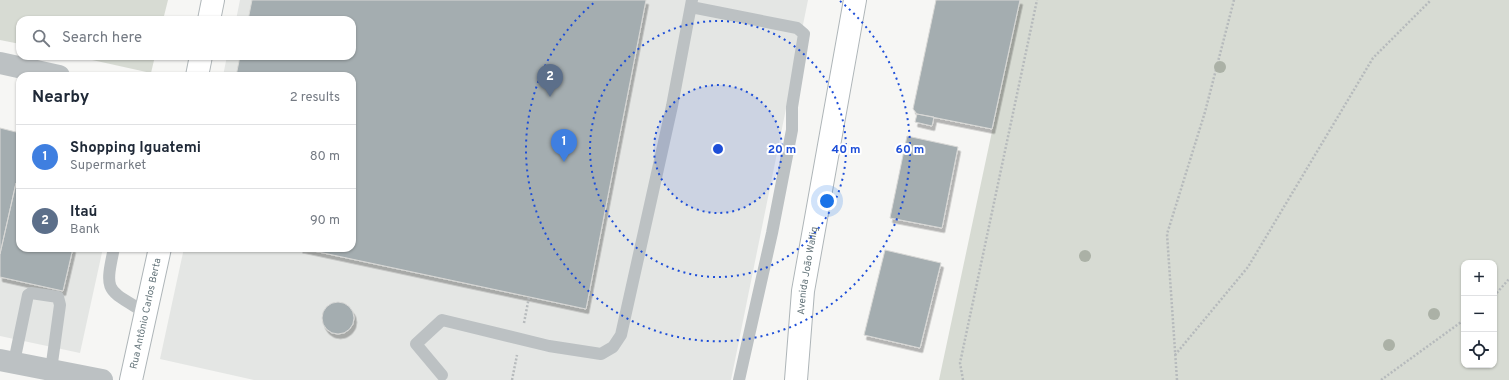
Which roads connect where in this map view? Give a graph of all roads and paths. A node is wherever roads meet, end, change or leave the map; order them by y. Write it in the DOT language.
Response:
graph roads {
  1 [pos="213,0"];
  2 [pos="855,0"];
  3 [pos="1037,0"];
  4 [pos="1234,0"];
  5 [pos="1432,0"];
  6 [pos="692,3"];
  7 [pos="210,16"];
  8 [pos="200,60"];
  9 [pos="0,63"];
  10 [pos="41,72"];
  11 [pos="197,72"];
  12 [pos="113,252"];
  13 [pos="159,252"];
  14 [pos="1509,279"];
  15 [pos="1497,293"];
  16 [pos="146,313"];
  17 [pos="1461,322"];
  18 [pos="1175,355"];
  19 [pos="7,361"];
  20 [pos="51,370"];
  21 [pos="442,375"];
  22 [pos="796,379"];
  23 [pos="102,380"];
  24 [pos="131,380"];
  25 [pos="739,380"];
  26 [pos="964,380"];
  27 [pos="1177,380"];
  28 [pos="1381,380"];
  1 -- 7 [label="main road"];
  2 -- 22 [label="main road, Avenida João Wallig"];
  3 -- 26 [label="path"];
  4 -- 18 [label="path"];
  5 -- 18 [label="path"];
  6 -- 21 [label="lane"];
  6 -- 25 [label="lane"];
  8 -- 11 [label="main road"];
  9 -- 10 [label="street"];
  12 -- 16 [label="lane"];
  13 -- 16 [label="main road, Rua Antônio Carlos Berta"];
  14 -- 15 [label="path"];
  16 -- 24 [label="main road, Rua Antônio Carlos Berta"];
  17 -- 28 [label="path"];
  18 -- 27 [label="path"];
  19 -- 20 [label="street"];
  19 -- 20 [label="lane"];
  20 -- 23 [label="street"];
}
